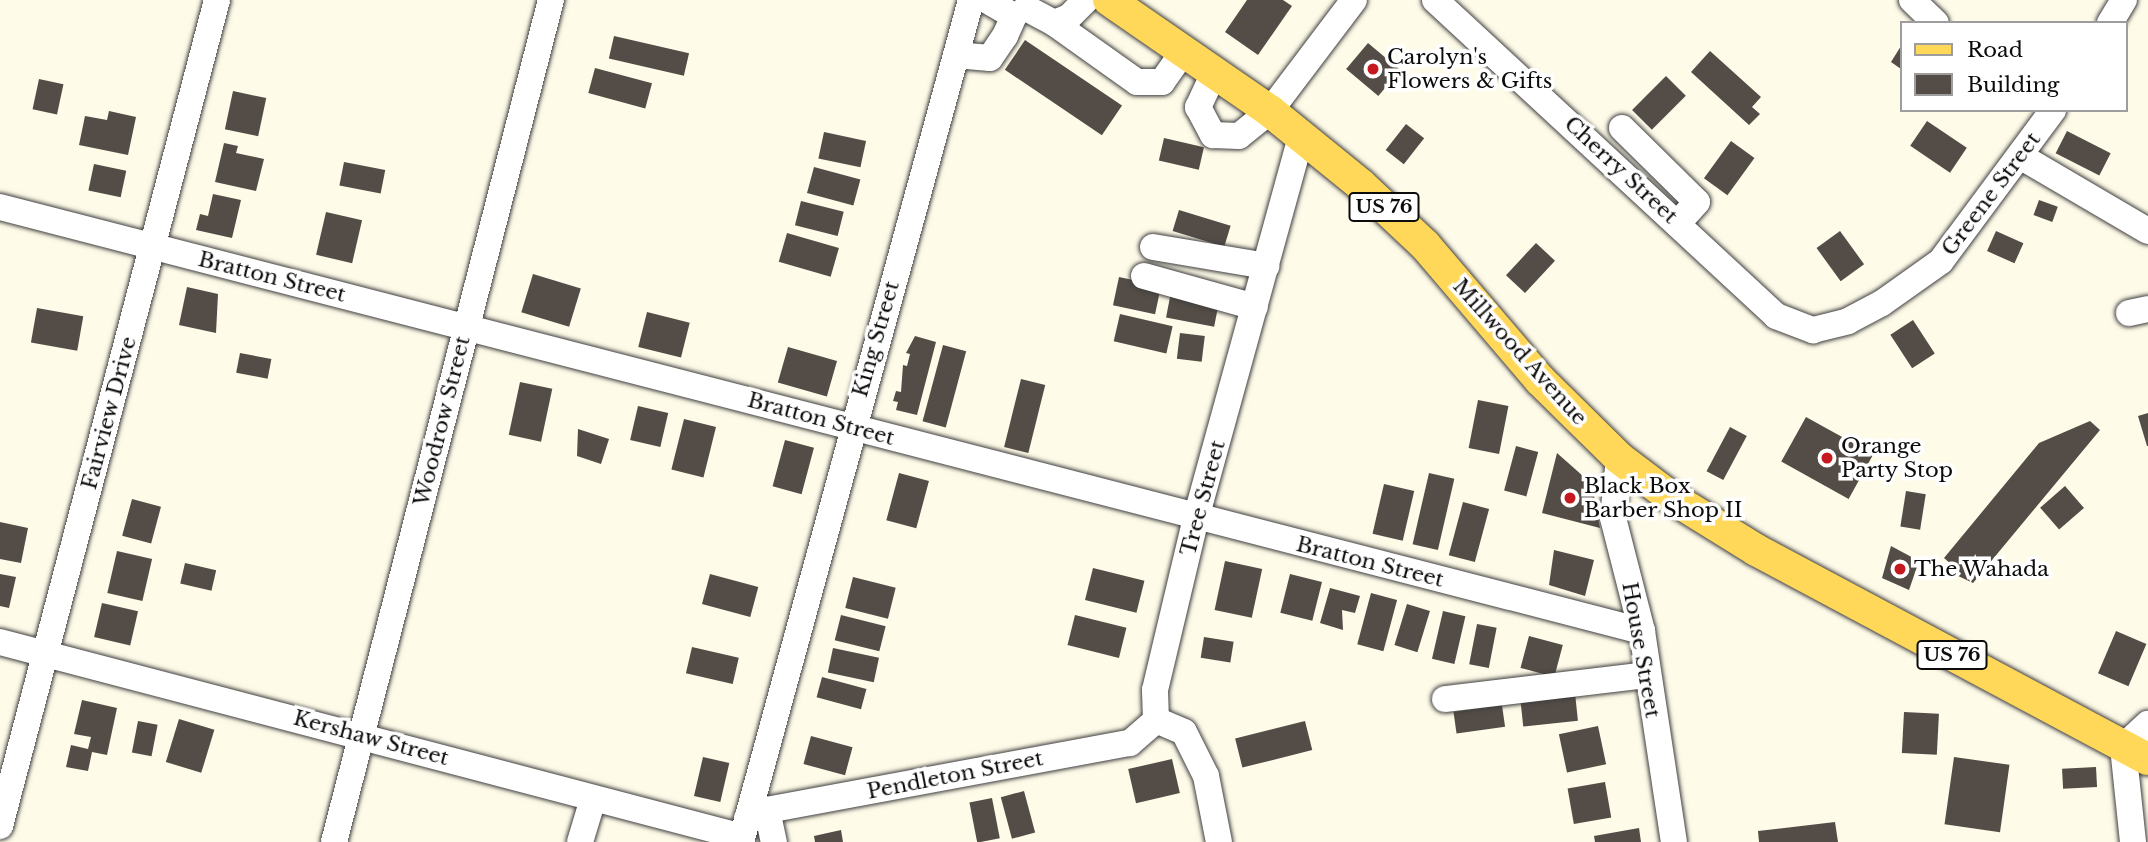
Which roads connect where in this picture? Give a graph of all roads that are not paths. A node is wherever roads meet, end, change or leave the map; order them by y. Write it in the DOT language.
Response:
graph roads {
  1 [pos="217,0"];
  2 [pos="551,0"];
  3 [pos="971,0"];
  4 [pos="986,0"];
  5 [pos="1086,0"];
  6 [pos="1109,0"];
  7 [pos="1354,0"];
  8 [pos="1435,0"];
  9 [pos="1912,0"];
  10 [pos="2124,0"];
  11 [pos="1026,8"];
  12 [pos="1934,21"];
  13 [pos="2111,21"];
  14 [pos="1054,23"];
  15 [pos="1183,52"];
  16 [pos="956,55"];
  17 [pos="1214,73"];
  18 [pos="1270,111"];
  19 [pos="2043,114"];
  20 [pos="1622,128"];
  21 [pos="1301,136"];
  22 [pos="2020,156"];
  23 [pos="1653,159"];
  24 [pos="1632,180"];
  25 [pos="0,207"];
  26 [pos="1678,223"];
  27 [pos="2148,231"];
  28 [pos="152,246"];
  29 [pos="1153,247"];
  30 [pos="1266,265"];
  31 [pos="1144,276"];
  32 [pos="1255,307"];
  33 [pos="467,327"];
  34 [pos="1813,330"];
  35 [pos="852,426"];
  36 [pos="1619,458"];
  37 [pos="1196,518"];
  38 [pos="1642,631"];
  39 [pos="0,642"];
  40 [pos="46,653"];
  41 [pos="1646,675"];
  42 [pos="1445,699"];
  43 [pos="1156,720"];
  44 [pos="2148,724"];
  45 [pos="362,734"];
  46 [pos="2136,753"];
  47 [pos="2148,770"];
  48 [pos="593,799"];
  49 [pos="0,826"];
  50 [pos="749,827"];
  51 [pos="334,842"];
  52 [pos="580,842"];
  53 [pos="774,842"];
  54 [pos="1219,842"];
  55 [pos="1674,842"];
  56 [pos="2133,842"];
  1 -- 28 [label="street, Fairview Drive"];
  2 -- 33 [label="street, Woodrow Street"];
  3 -- 16 [label="street, King Street"];
  4 -- 11 [label="street"];
  5 -- 14 [label="street"];
  6 -- 15 [label="main road, Millwood Avenue / US 76"];
  7 -- 18 [label="street"];
  8 -- 24 [label="street, Cherry Street"];
  9 -- 12 [label="street"];
  10 -- 13 [label="street"];
  11 -- 14 [label="street"];
  11 -- 16 [label="street"];
  14 -- 15 [label="street"];
  15 -- 17 [label="main road, Millwood Avenue / US 76"];
  16 -- 35 [label="street, King Street"];
  17 -- 18 [label="main road, Millwood Avenue / US 76"];
  17 -- 18 [label="street"];
  18 -- 21 [label="main road, Millwood Avenue / US 76"];
  19 -- 22 [label="street, Greene Street"];
  20 -- 23 [label="street"];
  21 -- 30 [label="street, Tree Street"];
  21 -- 36 [label="main road, Millwood Avenue / US 76"];
  22 -- 27 [label="street"];
  22 -- 34 [label="street, Greene Street"];
  23 -- 24 [label="street"];
  23 -- 26 [label="street"];
  24 -- 26 [label="street, Cherry Street"];
  25 -- 28 [label="street, Bratton Street"];
  26 -- 34 [label="street, Cherry Street"];
  28 -- 33 [label="street, Bratton Street"];
  28 -- 40 [label="street, Fairview Drive"];
  29 -- 30 [label="street"];
  30 -- 32 [label="street, Tree Street"];
  31 -- 32 [label="street"];
  32 -- 37 [label="street, Tree Street"];
  33 -- 35 [label="street, Bratton Street"];
  33 -- 45 [label="street, Woodrow Street"];
  35 -- 37 [label="street, Bratton Street"];
  35 -- 50 [label="street, King Street"];
  36 -- 38 [label="street, House Street"];
  36 -- 46 [label="main road, Millwood Avenue / US 76"];
  37 -- 38 [label="street, Bratton Street"];
  37 -- 43 [label="street, Tree Street"];
  38 -- 41 [label="street, House Street"];
  39 -- 40 [label="street, Kershaw Street"];
  40 -- 45 [label="street, Kershaw Street"];
  40 -- 49 [label="street, Fairview Drive"];
  41 -- 42 [label="street"];
  41 -- 55 [label="street, House Street"];
  43 -- 50 [label="street, Pendleton Street"];
  43 -- 54 [label="street"];
  44 -- 46 [label="street"];
  45 -- 48 [label="street, Kershaw Street"];
  45 -- 51 [label="street, Woodrow Street"];
  46 -- 47 [label="street"];
  46 -- 56 [label="street"];
  48 -- 50 [label="street, Kershaw Street"];
  48 -- 52 [label="street"];
  50 -- 53 [label="street"];
}
